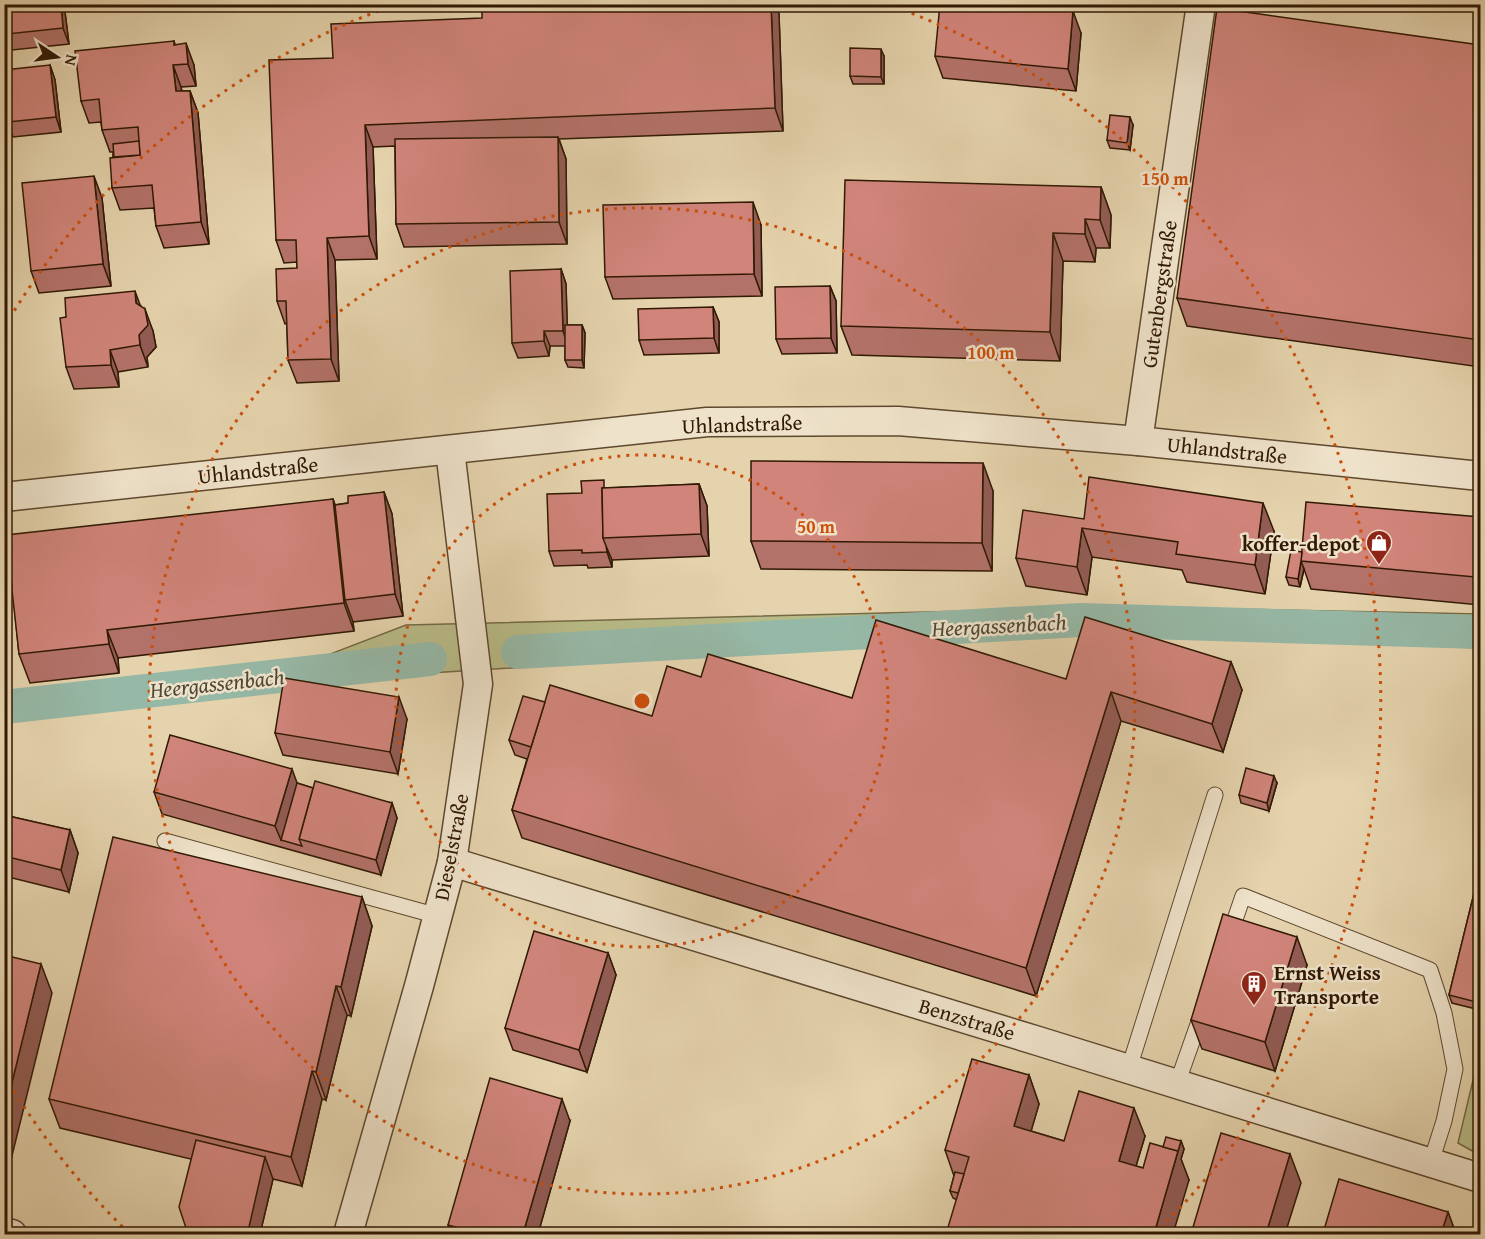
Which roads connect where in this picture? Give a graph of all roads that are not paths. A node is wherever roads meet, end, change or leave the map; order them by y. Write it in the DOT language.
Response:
graph roads {
  1 [pos="1201,4"];
  2 [pos="1138,441"];
  3 [pos="450,450"];
  4 [pos="1480,476"];
  5 [pos="4,497"];
  6 [pos="1215,795"];
  7 [pos="165,841"];
  8 [pos="453,862"];
  9 [pos="438,916"];
  10 [pos="1224,951"];
  11 [pos="1208,995"];
  12 [pos="1131,1069"];
  13 [pos="1177,1084"];
  14 [pos="1431,1162"];
  15 [pos="1480,1178"];
  16 [pos="4,1232"];
  17 [pos="12,1234"];
  18 [pos="348,1234"];
  1 -- 2 [label="street, Gutenbergstraße"];
  2 -- 3 [label="street, Uhlandstraße"];
  2 -- 4 [label="street, Uhlandstraße"];
  3 -- 5 [label="street, Uhlandstraße"];
  3 -- 8 [label="street, Dieselstraße"];
  6 -- 12 [label="lane"];
  7 -- 9 [label="lane"];
  8 -- 9 [label="street, Dieselstraße"];
  8 -- 12 [label="street, Benzstraße"];
  9 -- 18 [label="street, Dieselstraße"];
  10 -- 14 [label="lane"];
  11 -- 13 [label="lane"];
  12 -- 13 [label="street, Benzstraße"];
  13 -- 14 [label="street, Benzstraße"];
  14 -- 15 [label="street, Benzstraße"];
  16 -- 17 [label="street"];
}
